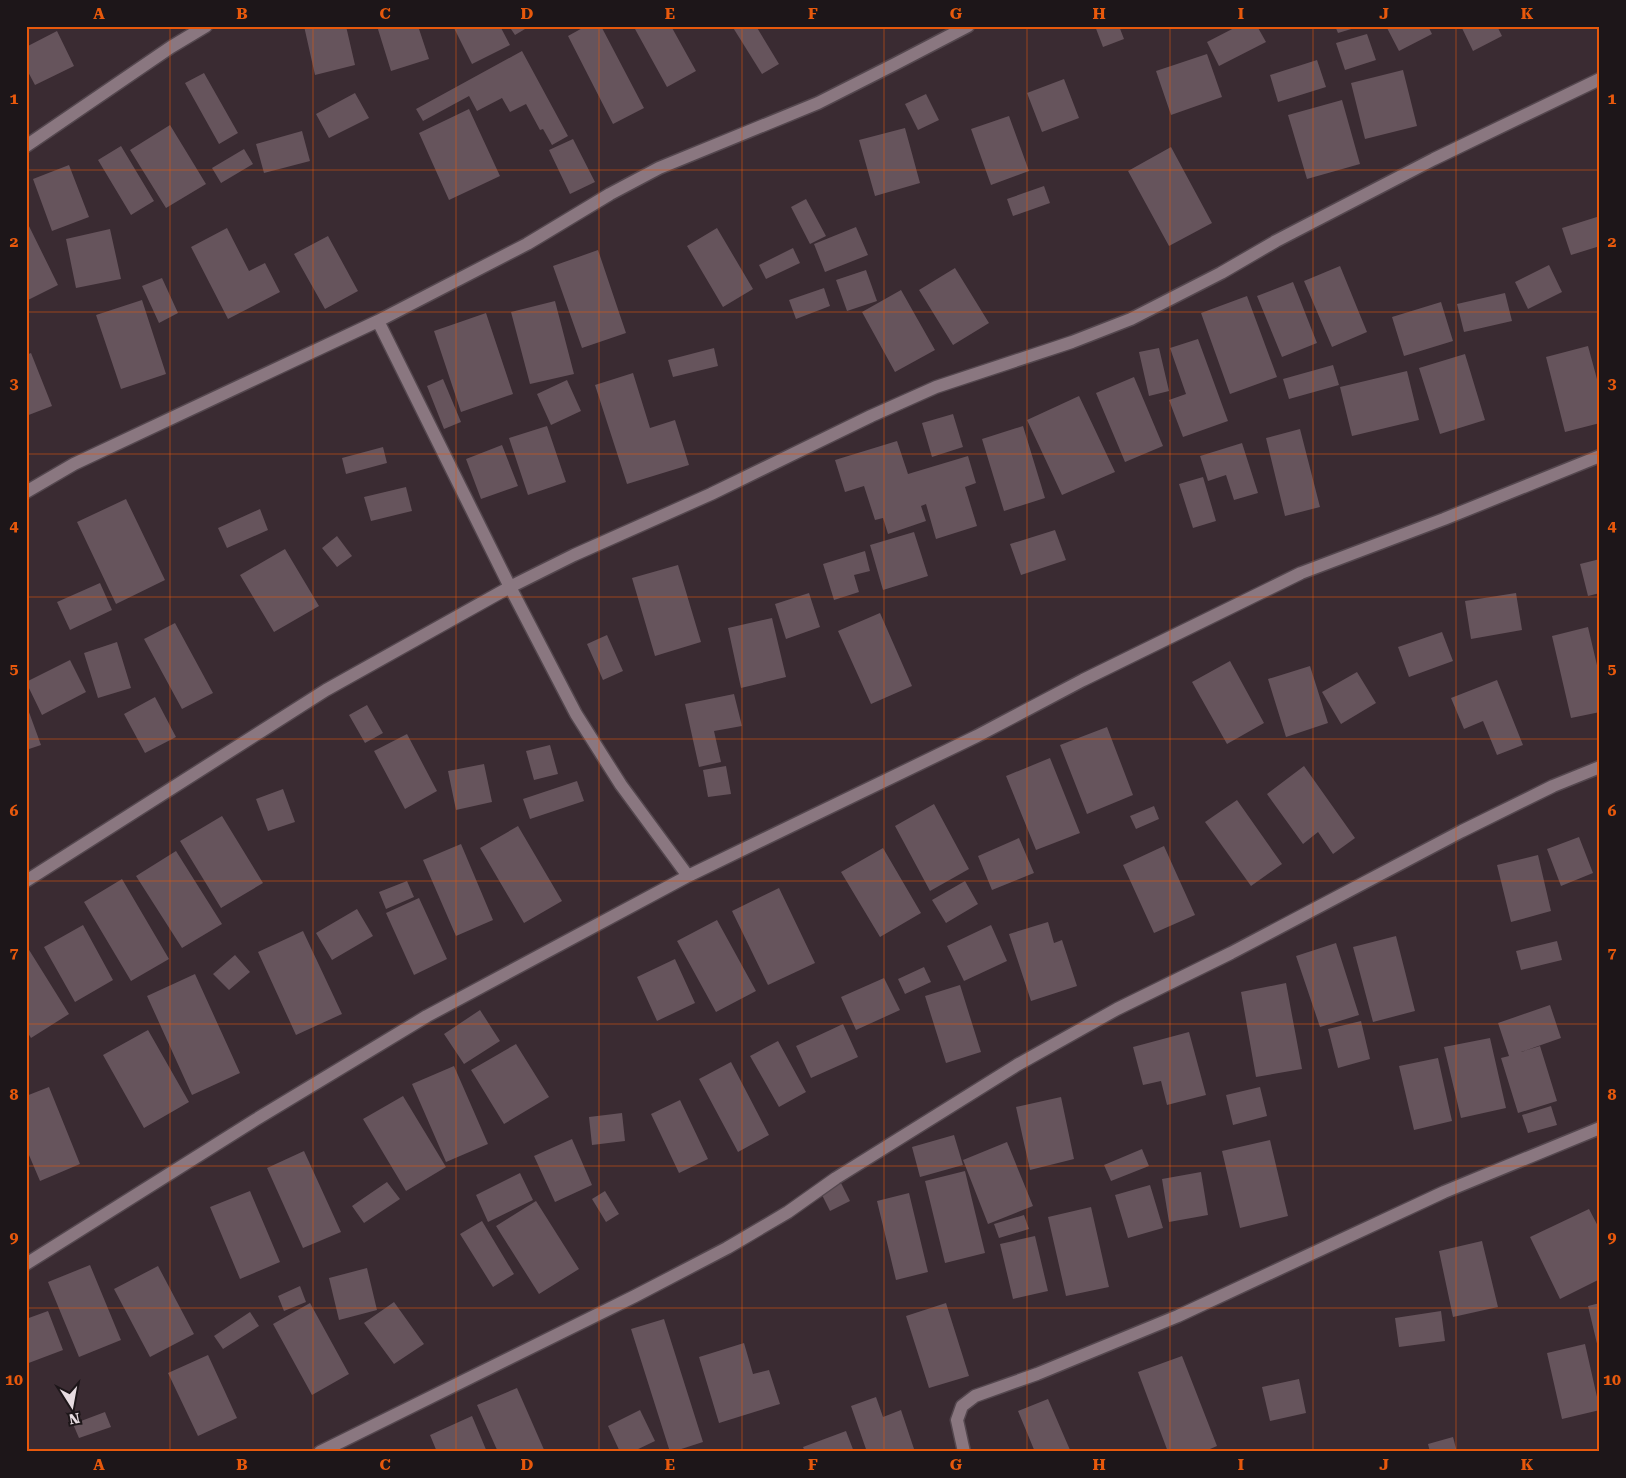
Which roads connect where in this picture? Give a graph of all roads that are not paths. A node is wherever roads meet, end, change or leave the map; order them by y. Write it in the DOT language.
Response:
graph roads {
  1 [pos="206,26"];
  2 [pos="968,26"];
  3 [pos="1600,79"];
  4 [pos="26,146"];
  5 [pos="378,321"];
  6 [pos="1600,456"];
  7 [pos="26,492"];
  8 [pos="510,587"];
  9 [pos="1600,767"];
  10 [pos="688,876"];
  11 [pos="26,882"];
  12 [pos="1600,1128"];
  13 [pos="26,1264"];
  14 [pos="320,1452"];
  15 [pos="964,1452"];
  1 -- 4 [label="street"];
  2 -- 5 [label="street"];
  3 -- 8 [label="street"];
  5 -- 7 [label="street"];
  5 -- 8 [label="street"];
  6 -- 10 [label="street"];
  8 -- 10 [label="street"];
  8 -- 11 [label="street"];
  9 -- 14 [label="street"];
  10 -- 13 [label="street"];
  12 -- 15 [label="street"];
}
